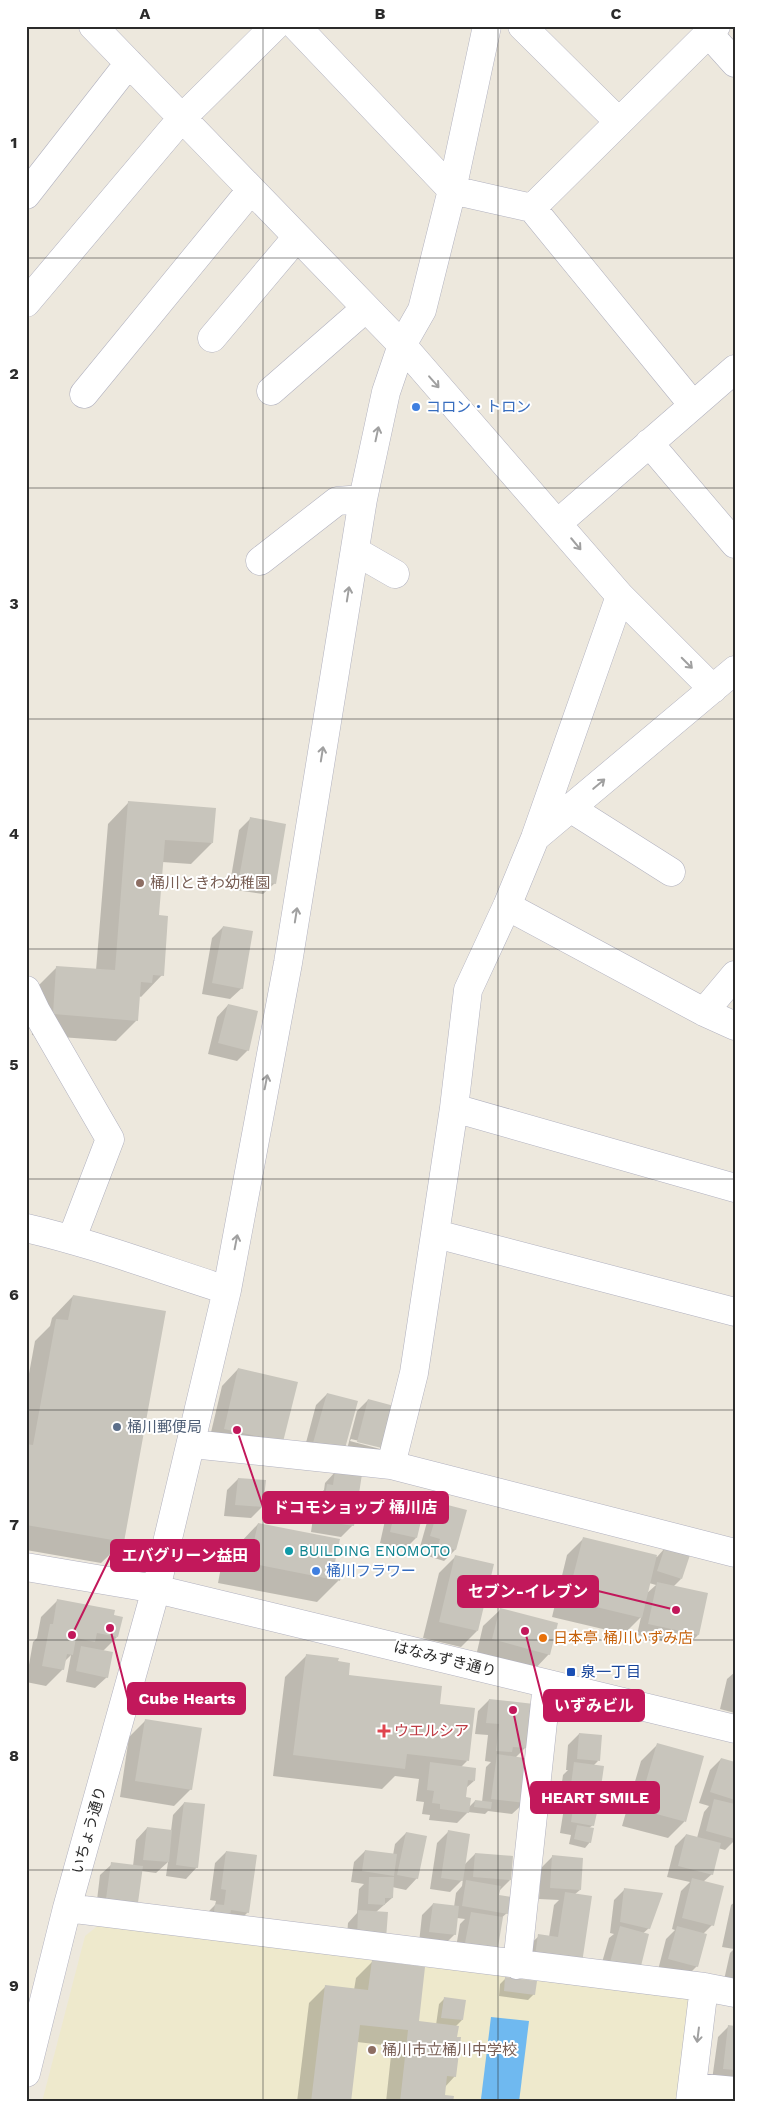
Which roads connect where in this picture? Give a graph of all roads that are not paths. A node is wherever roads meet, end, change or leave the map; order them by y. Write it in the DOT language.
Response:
graph roads {
  1 [pos="93,26"];
  2 [pos="275,26"];
  3 [pos="296,26"];
  4 [pos="487,26"];
  5 [pos="522,26"];
  6 [pos="712,30"];
  7 [pos="129,63"];
  8 [pos="735,63"];
  9 [pos="182,118"];
  10 [pos="619,122"];
  11 [pos="252,190"];
  12 [pos="452,190"];
  13 [pos="26,195"];
  14 [pos="532,208"];
  15 [pos="297,237"];
  16 [pos="26,303"];
  17 [pos="366,308"];
  18 [pos="212,338"];
  19 [pos="402,345"];
  20 [pos="731,379"];
  21 [pos="271,391"];
  22 [pos="84,394"];
  23 [pos="693,405"];
  24 [pos="649,443"];
  25 [pos="363,500"];
  26 [pos="558,523"];
  27 [pos="735,544"];
  28 [pos="355,551"];
  29 [pos="260,561"];
  30 [pos="395,574"];
  31 [pos="620,596"];
  32 [pos="735,670"];
  33 [pos="713,689"];
  34 [pos="570,808"];
  35 [pos="534,838"];
  36 [pos="671,872"];
  37 [pos="507,906"];
  38 [pos="735,975"];
  39 [pos="26,990"];
  40 [pos="704,1012"];
  41 [pos="735,1026"];
  42 [pos="454,1108"];
  43 [pos="735,1188"];
  44 [pos="26,1228"];
  45 [pos="436,1234"];
  46 [pos="72,1238"];
  47 [pos="227,1290"];
  48 [pos="735,1312"];
  49 [pos="192,1444"];
  50 [pos="391,1465"];
  51 [pos="735,1553"];
  52 [pos="28,1573"];
  53 [pos="156,1589"];
  54 [pos="547,1684"];
  55 [pos="735,1729"];
  56 [pos="67,1908"];
  57 [pos="517,1964"];
  58 [pos="704,1987"];
  59 [pos="735,1993"];
  60 [pos="26,2072"];
  61 [pos="735,2091"];
  62 [pos="691,2094"];
  1 -- 7 [label="street"];
  2 -- 9 [label="street"];
  3 -- 12 [label="street"];
  4 -- 12 [label="street, いちょう通り"];
  5 -- 10 [label="street"];
  6 -- 8 [label="street"];
  6 -- 10 [label="street"];
  7 -- 9 [label="street"];
  7 -- 13 [label="street"];
  9 -- 11 [label="street"];
  9 -- 16 [label="street"];
  10 -- 14 [label="street"];
  11 -- 15 [label="street"];
  11 -- 22 [label="street"];
  12 -- 14 [label="street"];
  12 -- 19 [label="street, いちょう通り"];
  14 -- 23 [label="street"];
  15 -- 17 [label="street"];
  15 -- 18 [label="street"];
  17 -- 19 [label="street"];
  17 -- 21 [label="street"];
  25 -- 19 [label="street, いちょう通り, one-way"];
  19 -- 26 [label="street, one-way"];
  20 -- 23 [label="street"];
  23 -- 24 [label="street"];
  24 -- 26 [label="street"];
  24 -- 27 [label="street"];
  25 -- 28 [label="street, いちょう通り"];
  25 -- 29 [label="street"];
  26 -- 31 [label="street, one-way"];
  28 -- 30 [label="street"];
  47 -- 28 [label="street, いちょう通り, one-way"];
  31 -- 33 [label="street, one-way"];
  31 -- 35 [label="street"];
  32 -- 33 [label="street"];
  34 -- 33 [label="street, one-way"];
  34 -- 35 [label="street"];
  34 -- 36 [label="street"];
  35 -- 37 [label="street"];
  37 -- 40 [label="street"];
  37 -- 42 [label="street"];
  38 -- 40 [label="street"];
  39 -- 46 [label="street"];
  40 -- 41 [label="street"];
  42 -- 43 [label="street"];
  42 -- 45 [label="street"];
  44 -- 46 [label="street"];
  45 -- 48 [label="street"];
  45 -- 50 [label="street"];
  46 -- 47 [label="street"];
  47 -- 49 [label="street, いちょう通り"];
  49 -- 50 [label="street"];
  49 -- 53 [label="street, いちょう通り"];
  50 -- 51 [label="street"];
  52 -- 53 [label="street, はなみずき通り"];
  53 -- 54 [label="street, はなみずき通り"];
  53 -- 56 [label="street, いちょう通り"];
  54 -- 55 [label="street, はなみずき通り"];
  54 -- 57 [label="street"];
  56 -- 57 [label="street"];
  56 -- 60 [label="street, いちょう通り"];
  57 -- 58 [label="street"];
  58 -- 59 [label="street"];
  58 -- 62 [label="street, one-way"];
  61 -- 62 [label="street"];
}
